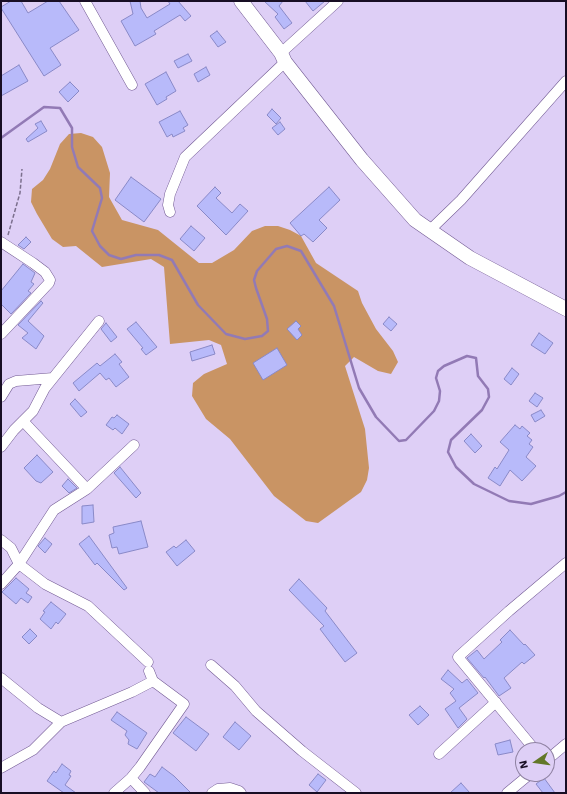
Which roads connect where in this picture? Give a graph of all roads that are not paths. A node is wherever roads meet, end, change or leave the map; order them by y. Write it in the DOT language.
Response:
graph roads {
  1 [pos="84,1"];
  2 [pos="241,1"];
  3 [pos="338,1"];
  4 [pos="283,57"];
  5 [pos="566,81"];
  6 [pos="132,84"];
  7 [pos="170,212"];
  8 [pos="430,230"];
  9 [pos="4,244"];
  10 [pos="566,309"];
  11 [pos="99,321"];
  12 [pos="1,334"];
  13 [pos="53,378"];
  14 [pos="1,397"];
  15 [pos="23,421"];
  16 [pos="134,445"];
  17 [pos="1,447"];
  18 [pos="87,489"];
  19 [pos="1,540"];
  20 [pos="566,563"];
  21 [pos="19,564"];
  22 [pos="1,584"];
  23 [pos="211,665"];
  24 [pos="1,678"];
  25 [pos="153,681"];
  26 [pos="496,702"];
  27 [pos="61,722"];
  28 [pos="528,742"];
  29 [pos="566,744"];
  30 [pos="555,753"];
  31 [pos="439,754"];
  32 [pos="1,768"];
  33 [pos="131,778"];
  34 [pos="520,782"];
  35 [pos="114,793"];
  36 [pos="145,793"];
  37 [pos="212,793"];
  38 [pos="241,793"];
  39 [pos="356,793"];
  40 [pos="506,793"];
  1 -- 6 [label="street"];
  2 -- 4 [label="street"];
  3 -- 4 [label="street"];
  4 -- 7 [label="street"];
  4 -- 8 [label="street"];
  5 -- 8 [label="street"];
  8 -- 10 [label="street"];
  9 -- 12 [label="street"];
  11 -- 13 [label="street"];
  13 -- 14 [label="street"];
  13 -- 15 [label="street"];
  15 -- 17 [label="street"];
  15 -- 18 [label="street"];
  16 -- 18 [label="street"];
  18 -- 21 [label="street"];
  19 -- 21 [label="street"];
  20 -- 26 [label="street"];
  21 -- 22 [label="street"];
  21 -- 25 [label="street"];
  23 -- 39 [label="street"];
  24 -- 27 [label="street"];
  25 -- 27 [label="street"];
  25 -- 33 [label="street"];
  26 -- 28 [label="street"];
  26 -- 31 [label="street"];
  27 -- 32 [label="street"];
  29 -- 30 [label="street"];
  33 -- 35 [label="street"];
  33 -- 36 [label="street"];
  34 -- 40 [label="street"];
  37 -- 38 [label="street"];
}
